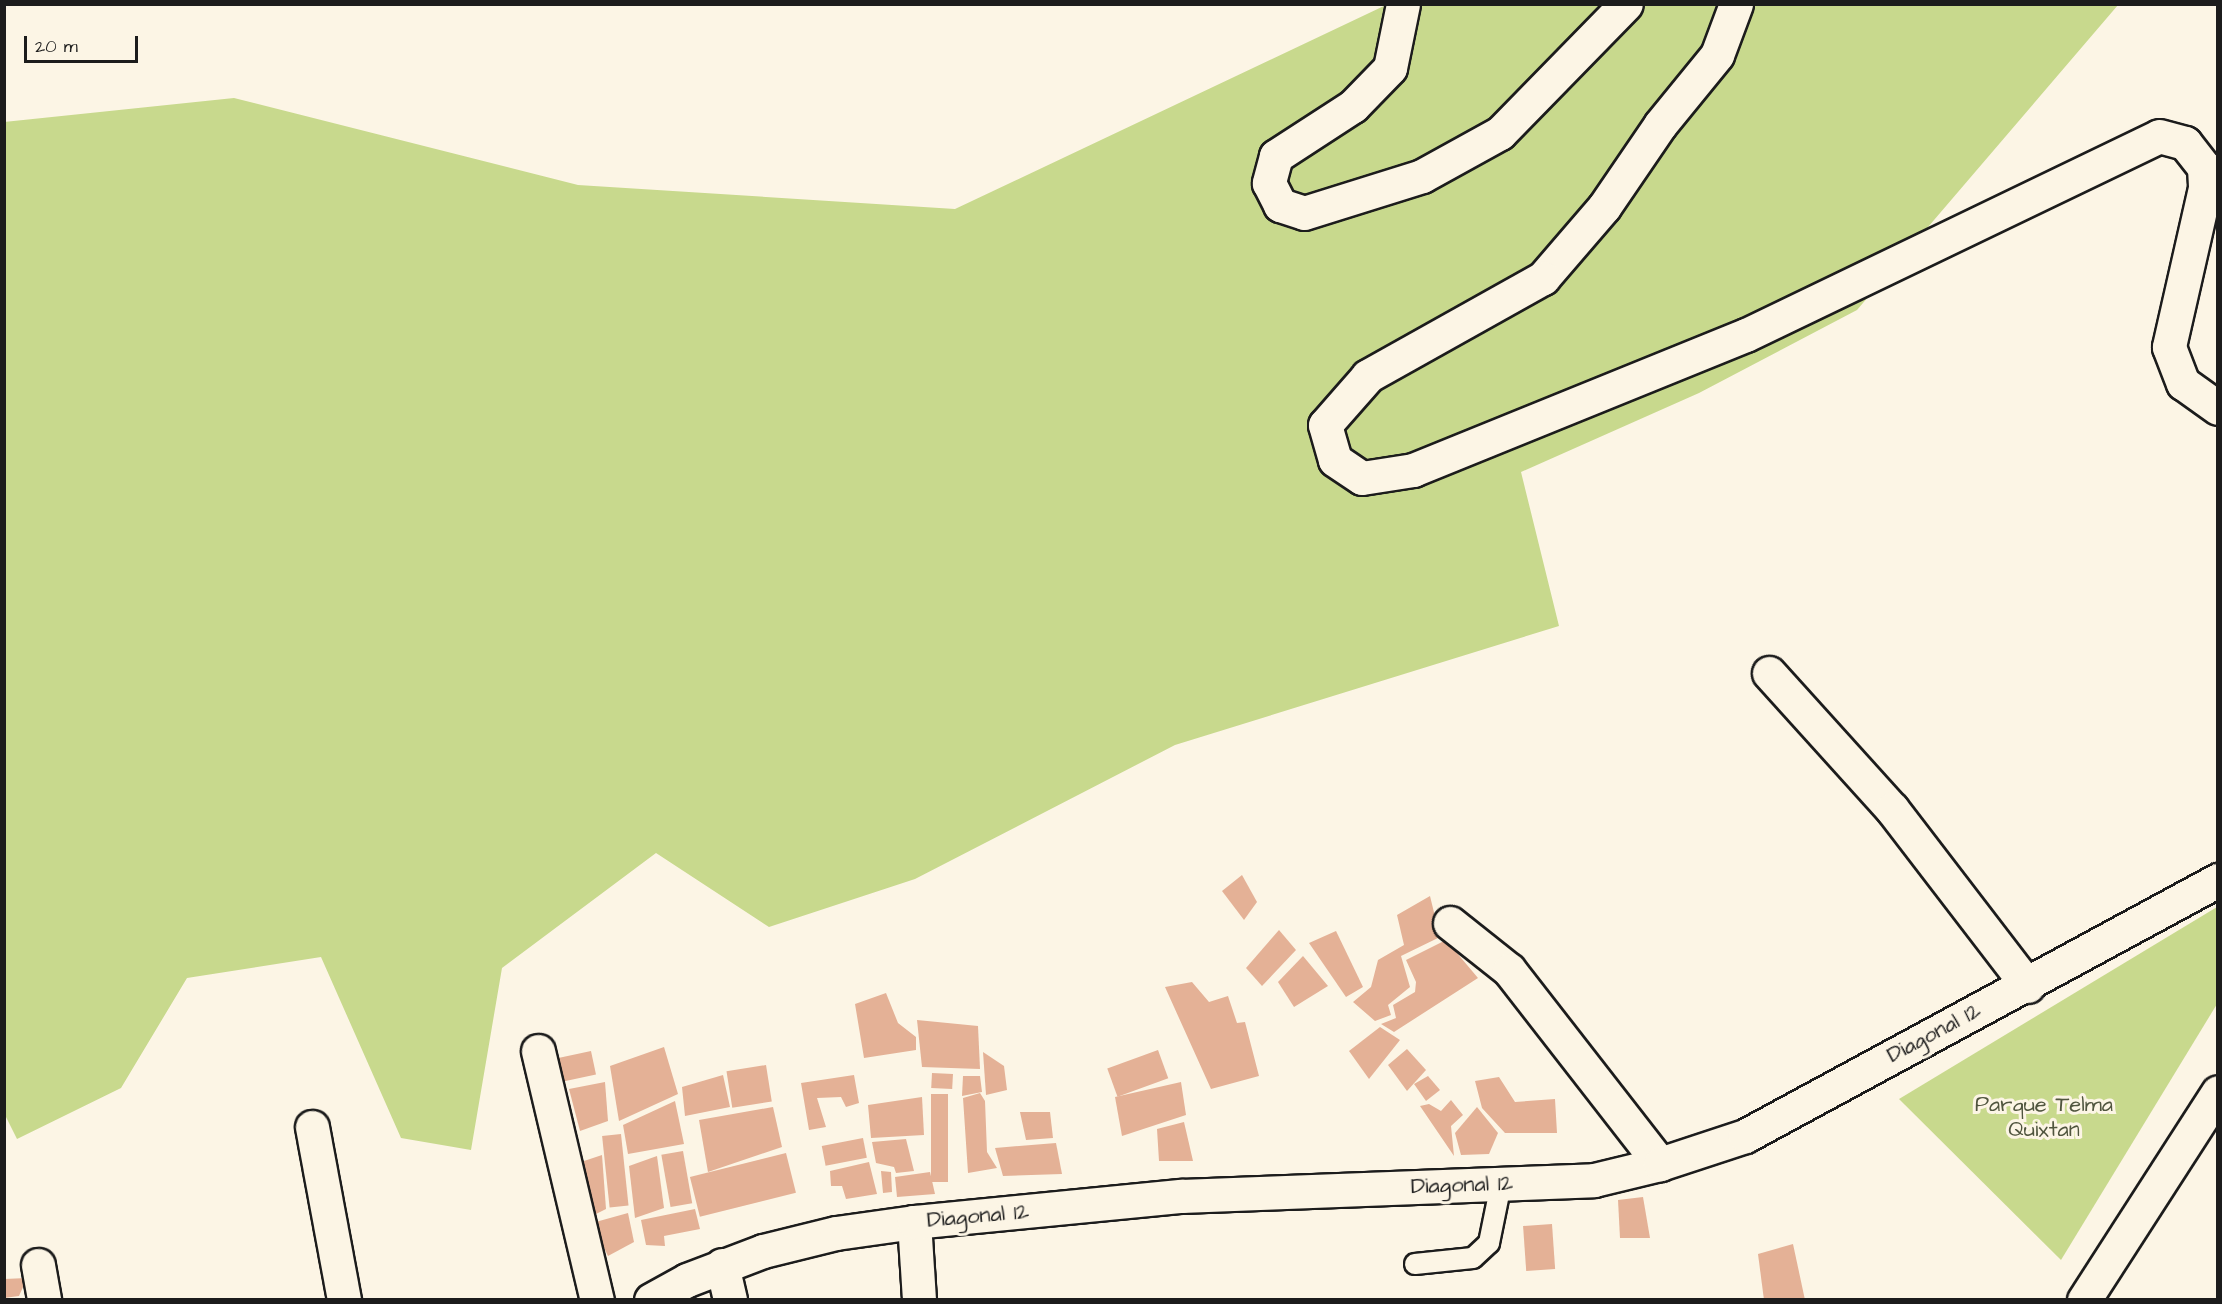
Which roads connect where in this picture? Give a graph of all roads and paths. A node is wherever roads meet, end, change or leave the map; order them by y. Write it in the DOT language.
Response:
graph roads {
  1 [pos="1403,4"];
  2 [pos="1626,4"];
  3 [pos="1736,4"];
  4 [pos="2217,408"];
  5 [pos="1769,673"];
  6 [pos="2217,880"];
  7 [pos="1450,923"];
  8 [pos="2028,986"];
  9 [pos="538,1051"];
  10 [pos="2217,1092"];
  11 [pos="312,1127"];
  12 [pos="1660,1164"];
  13 [pos="1501,1184"];
  14 [pos="914,1222"];
  15 [pos="1415,1264"];
  16 [pos="38,1265"];
  17 [pos="722,1265"];
  18 [pos="44,1299"];
  19 [pos="344,1299"];
  20 [pos="597,1299"];
  21 [pos="651,1299"];
  22 [pos="730,1299"];
  23 [pos="919,1299"];
  24 [pos="2084,1299"];
  1 -- 2 [label="street"];
  3 -- 4 [label="street"];
  5 -- 8 [label="street"];
  6 -- 8 [label="street, Diagonal 12"];
  7 -- 12 [label="street"];
  8 -- 12 [label="street, Diagonal 12"];
  9 -- 20 [label="street"];
  10 -- 24 [label="street"];
  11 -- 19 [label="street"];
  12 -- 13 [label="street, Diagonal 12"];
  13 -- 14 [label="street, Diagonal 12"];
  13 -- 15 [label="lane"];
  14 -- 17 [label="street, Diagonal 12"];
  14 -- 23 [label="street"];
  16 -- 18 [label="street"];
  17 -- 21 [label="street, Diagonal 12"];
  17 -- 22 [label="street"];
}
